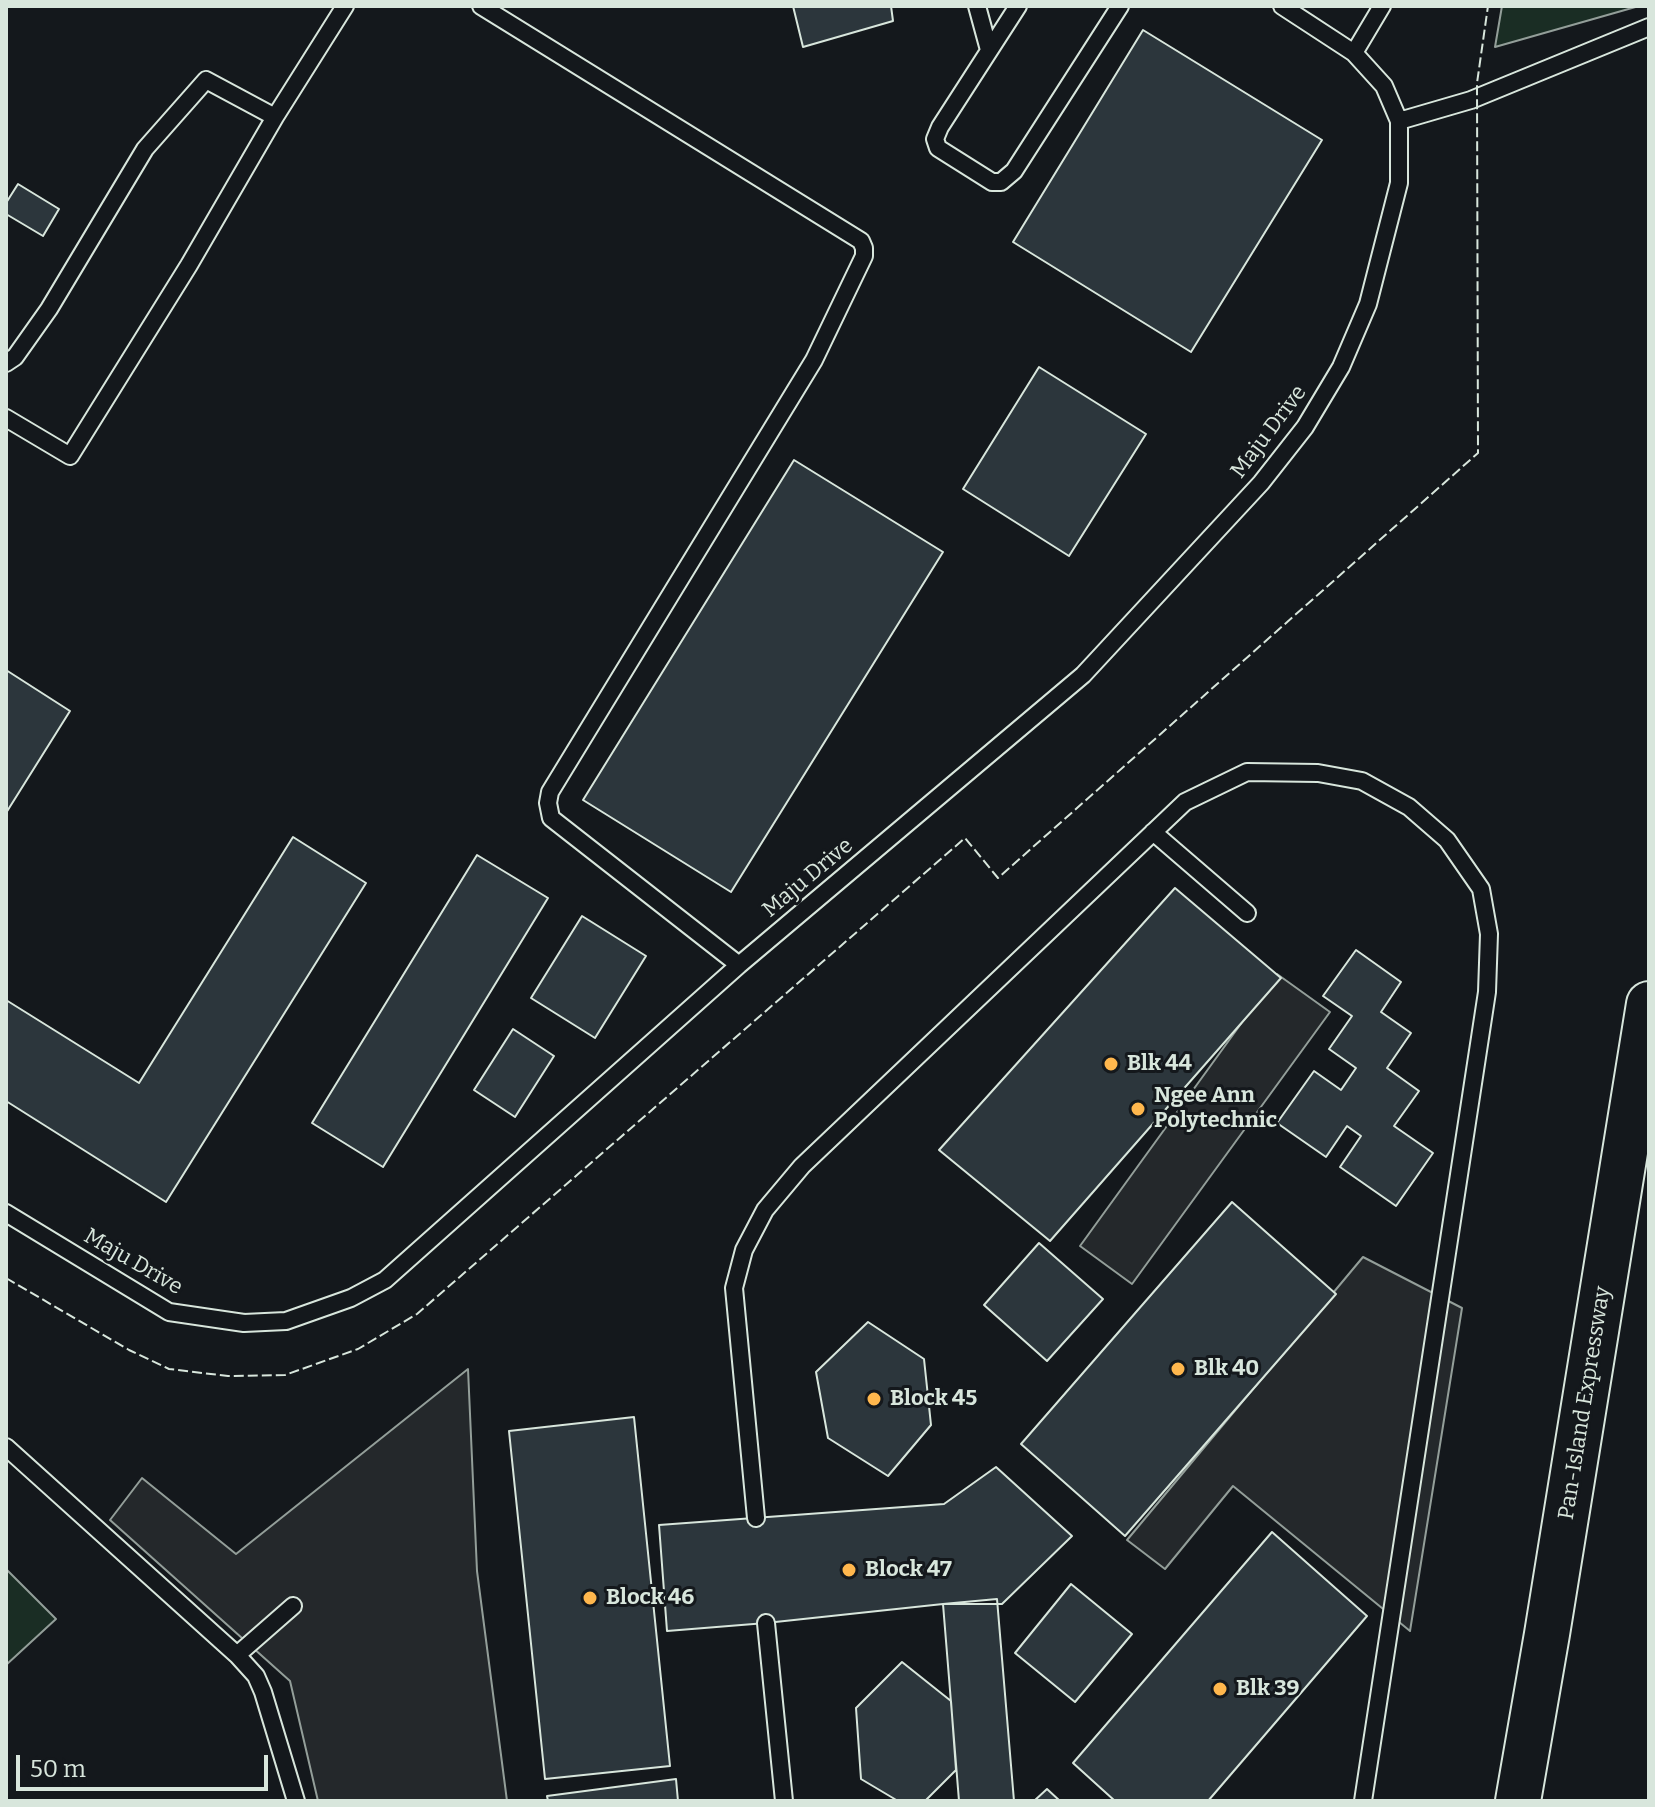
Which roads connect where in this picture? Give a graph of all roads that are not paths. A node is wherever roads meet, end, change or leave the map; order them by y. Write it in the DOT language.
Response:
graph roads {
  1 [pos="345,6"];
  2 [pos="481,6"];
  3 [pos="977,6"];
  4 [pos="1018,6"];
  5 [pos="1120,6"];
  6 [pos="1282,6"];
  7 [pos="1382,6"];
  8 [pos="1649,27"];
  9 [pos="989,50"];
  10 [pos="1354,53"];
  11 [pos="275,117"];
  12 [pos="1399,121"];
  13 [pos="6,363"];
  14 [pos="6,418"];
  15 [pos="1153,832"];
  16 [pos="1247,913"];
  17 [pos="739,965"];
  18 [pos="1649,1004"];
  19 [pos="6,1213"];
  20 [pos="6,1447"];
  21 [pos="756,1518"];
  22 [pos="293,1606"];
  23 [pos="766,1623"];
  24 [pos="237,1655"];
  25 [pos="296,1801"];
  26 [pos="784,1801"];
  27 [pos="1363,1801"];
  28 [pos="1518,1801"];
  1 -- 11 [label="lane"];
  2 -- 17 [label="lane"];
  3 -- 9 [label="lane"];
  4 -- 9 [label="lane"];
  5 -- 9 [label="lane"];
  6 -- 10 [label="lane, Maju Drive"];
  7 -- 10 [label="lane"];
  8 -- 12 [label="lane"];
  10 -- 12 [label="lane, Maju Drive"];
  11 -- 13 [label="lane"];
  11 -- 14 [label="lane"];
  12 -- 17 [label="lane, Maju Drive"];
  15 -- 16 [label="lane"];
  15 -- 21 [label="lane"];
  15 -- 27 [label="lane"];
  17 -- 19 [label="lane, Maju Drive"];
  18 -- 28 [label="highway, Pan-Island Expressway"];
  20 -- 24 [label="lane"];
  22 -- 24 [label="lane"];
  23 -- 26 [label="lane"];
  24 -- 25 [label="lane"];
}
